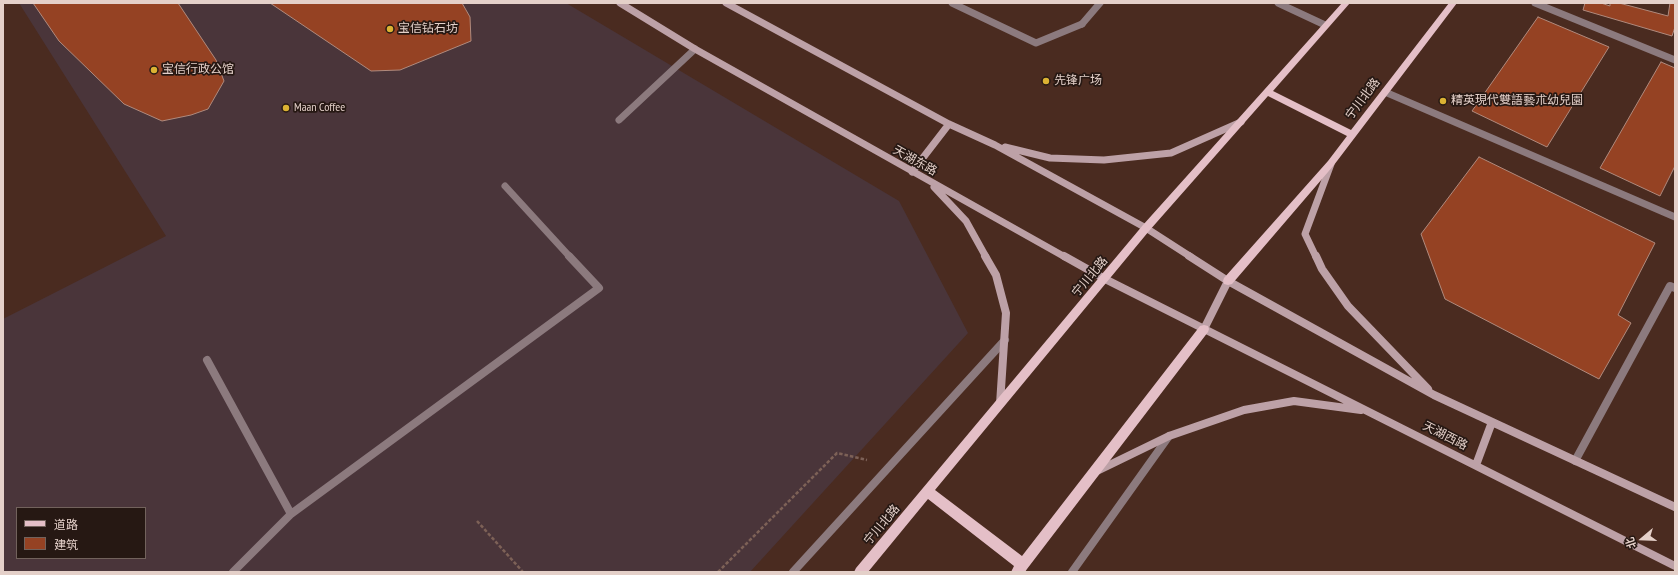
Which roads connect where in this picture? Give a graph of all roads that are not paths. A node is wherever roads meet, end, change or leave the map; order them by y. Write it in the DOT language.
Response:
graph roads {
  1 [pos="620,3"];
  2 [pos="726,3"];
  3 [pos="952,3"];
  4 [pos="1100,3"];
  5 [pos="1278,3"];
  6 [pos="1346,3"];
  7 [pos="1453,3"];
  8 [pos="1535,3"];
  9 [pos="1325,25"];
  10 [pos="695,49"];
  11 [pos="1675,60"];
  12 [pos="1268,92"];
  13 [pos="1385,92"];
  14 [pos="619,120"];
  15 [pos="1242,121"];
  16 [pos="949,124"];
  17 [pos="1353,135"];
  18 [pos="995,145"];
  19 [pos="1331,163"];
  20 [pos="912,172"];
  21 [pos="928,180"];
  22 [pos="505,186"];
  23 [pos="1675,217"];
  24 [pos="1146,228"];
  25 [pos="1105,279"];
  26 [pos="1228,281"];
  27 [pos="1675,288"];
  28 [pos="1204,328"];
  29 [pos="1005,340"];
  30 [pos="207,360"];
  31 [pos="1434,395"];
  32 [pos="1000,404"];
  33 [pos="1369,412"];
  34 [pos="1492,422"];
  35 [pos="1169,436"];
  36 [pos="1575,461"];
  37 [pos="1476,465"];
  38 [pos="1094,472"];
  39 [pos="927,492"];
  40 [pos="1675,507"];
  41 [pos="291,514"];
  42 [pos="1675,566"];
  43 [pos="1020,568"];
  44 [pos="233,572"];
  45 [pos="793,572"];
  46 [pos="860,572"];
  47 [pos="1072,572"];
  1 -- 10 [label="main road, 天湖东路"];
  2 -- 16 [label="main road"];
  3 -- 4 [label="street"];
  5 -- 9 [label="street"];
  6 -- 9 [label="main road, 宁川北路"];
  7 -- 13 [label="main road, 宁川北路"];
  8 -- 11 [label="street"];
  9 -- 12 [label="main road, 宁川北路"];
  10 -- 14 [label="street"];
  10 -- 20 [label="main road, 天湖东路"];
  12 -- 15 [label="main road, 宁川北路"];
  12 -- 17 [label="main road"];
  13 -- 17 [label="main road, 宁川北路"];
  13 -- 23 [label="street"];
  15 -- 18 [label="main road"];
  15 -- 24 [label="main road, 宁川北路"];
  16 -- 18 [label="main road"];
  16 -- 20 [label="main road"];
  17 -- 19 [label="main road, 宁川北路"];
  18 -- 24 [label="main road"];
  19 -- 26 [label="main road, 宁川北路"];
  19 -- 31 [label="main road"];
  20 -- 21 [label="main road, 天湖东路"];
  21 -- 25 [label="main road, 天湖东路"];
  21 -- 29 [label="main road"];
  22 -- 41 [label="street"];
  24 -- 25 [label="main road, 宁川北路"];
  24 -- 26 [label="main road"];
  25 -- 28 [label="main road, 天湖东路"];
  25 -- 32 [label="main road, 宁川北路"];
  26 -- 28 [label="main road, 宁川北路"];
  26 -- 31 [label="main road"];
  27 -- 36 [label="street"];
  28 -- 33 [label="main road, 天湖西路"];
  28 -- 38 [label="main road, 宁川北路"];
  29 -- 32 [label="main road"];
  29 -- 45 [label="street"];
  30 -- 41 [label="street"];
  31 -- 34 [label="main road"];
  32 -- 39 [label="main road, 宁川北路"];
  33 -- 35 [label="main road"];
  33 -- 37 [label="main road, 天湖西路"];
  34 -- 36 [label="main road"];
  34 -- 37 [label="main road"];
  35 -- 38 [label="main road"];
  35 -- 47 [label="street"];
  36 -- 40 [label="main road"];
  37 -- 42 [label="main road, 天湖西路"];
  38 -- 43 [label="main road, 宁川北路"];
  39 -- 43 [label="main road"];
  39 -- 46 [label="main road, 宁川北路"];
  41 -- 44 [label="street"];
}
